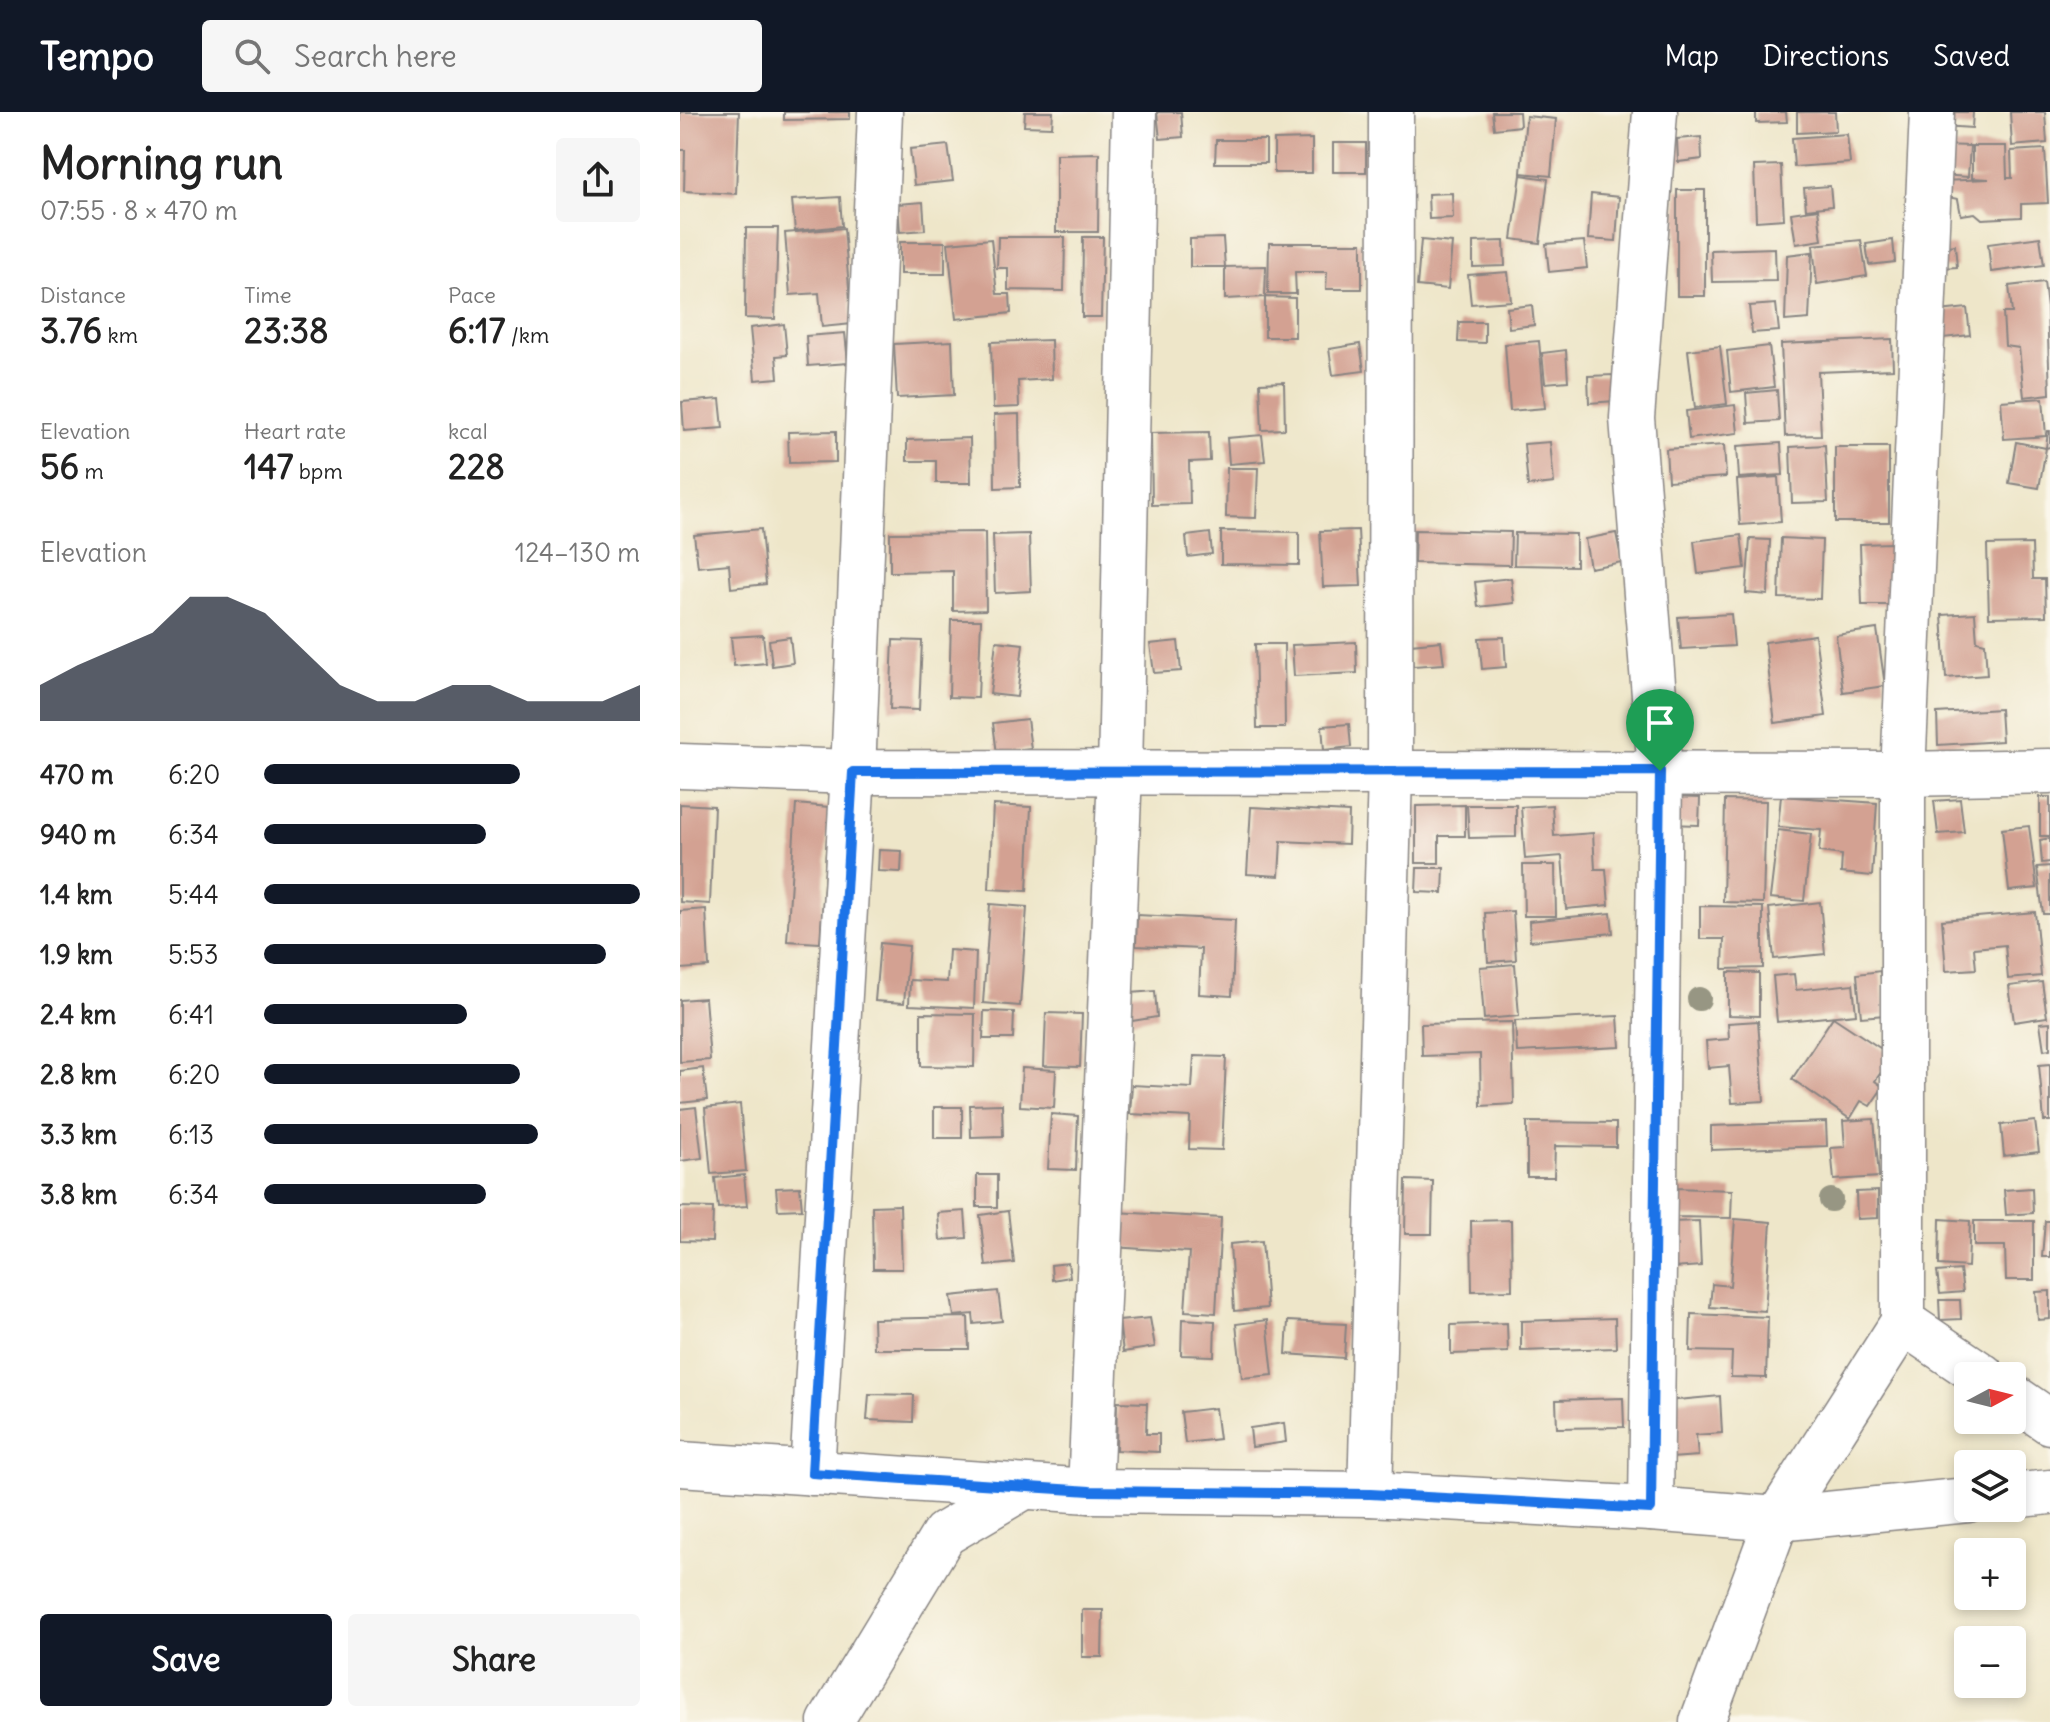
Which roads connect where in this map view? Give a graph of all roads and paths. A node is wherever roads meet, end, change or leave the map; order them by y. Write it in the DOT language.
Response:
graph roads {
  1 [pos="880,112"];
  2 [pos="1134,112"];
  3 [pos="1391,112"];
  4 [pos="1655,112"];
  5 [pos="1932,112"];
  6 [pos="680,766"];
  7 [pos="1660,771"];
  8 [pos="2050,771"];
  9 [pos="853,772"];
  10 [pos="1120,772"];
  11 [pos="1390,773"];
  12 [pos="1903,774"];
  13 [pos="1903,1322"];
  14 [pos="1962,1362"];
  15 [pos="2026,1406"];
  16 [pos="2050,1422"];
  17 [pos="680,1464"];
  18 [pos="812,1473"];
  19 [pos="1024,1487"];
  20 [pos="1090,1491"];
  21 [pos="2050,1492"];
  22 [pos="1370,1494"];
  23 [pos="2026,1495"];
  24 [pos="1954,1501"];
  25 [pos="1651,1509"];
  26 [pos="1777,1519"];
  27 [pos="830,1722"];
  28 [pos="1702,1722"];
  1 -- 9 [label="street"];
  2 -- 10 [label="street"];
  3 -- 11 [label="street"];
  4 -- 7 [label="street"];
  5 -- 12 [label="street"];
  6 -- 9 [label="street"];
  7 -- 11 [label="street"];
  7 -- 12 [label="street"];
  7 -- 25 [label="street"];
  8 -- 12 [label="street"];
  9 -- 10 [label="street"];
  9 -- 18 [label="street"];
  10 -- 11 [label="street"];
  10 -- 20 [label="street"];
  11 -- 22 [label="street"];
  12 -- 13 [label="street"];
  13 -- 14 [label="street"];
  13 -- 26 [label="street"];
  15 -- 16 [label="street"];
  17 -- 18 [label="street"];
  18 -- 19 [label="street"];
  19 -- 20 [label="street"];
  19 -- 27 [label="street"];
  20 -- 22 [label="street"];
  21 -- 23 [label="street"];
  22 -- 25 [label="street"];
  24 -- 26 [label="street"];
  25 -- 26 [label="street"];
  26 -- 28 [label="street"];
}
